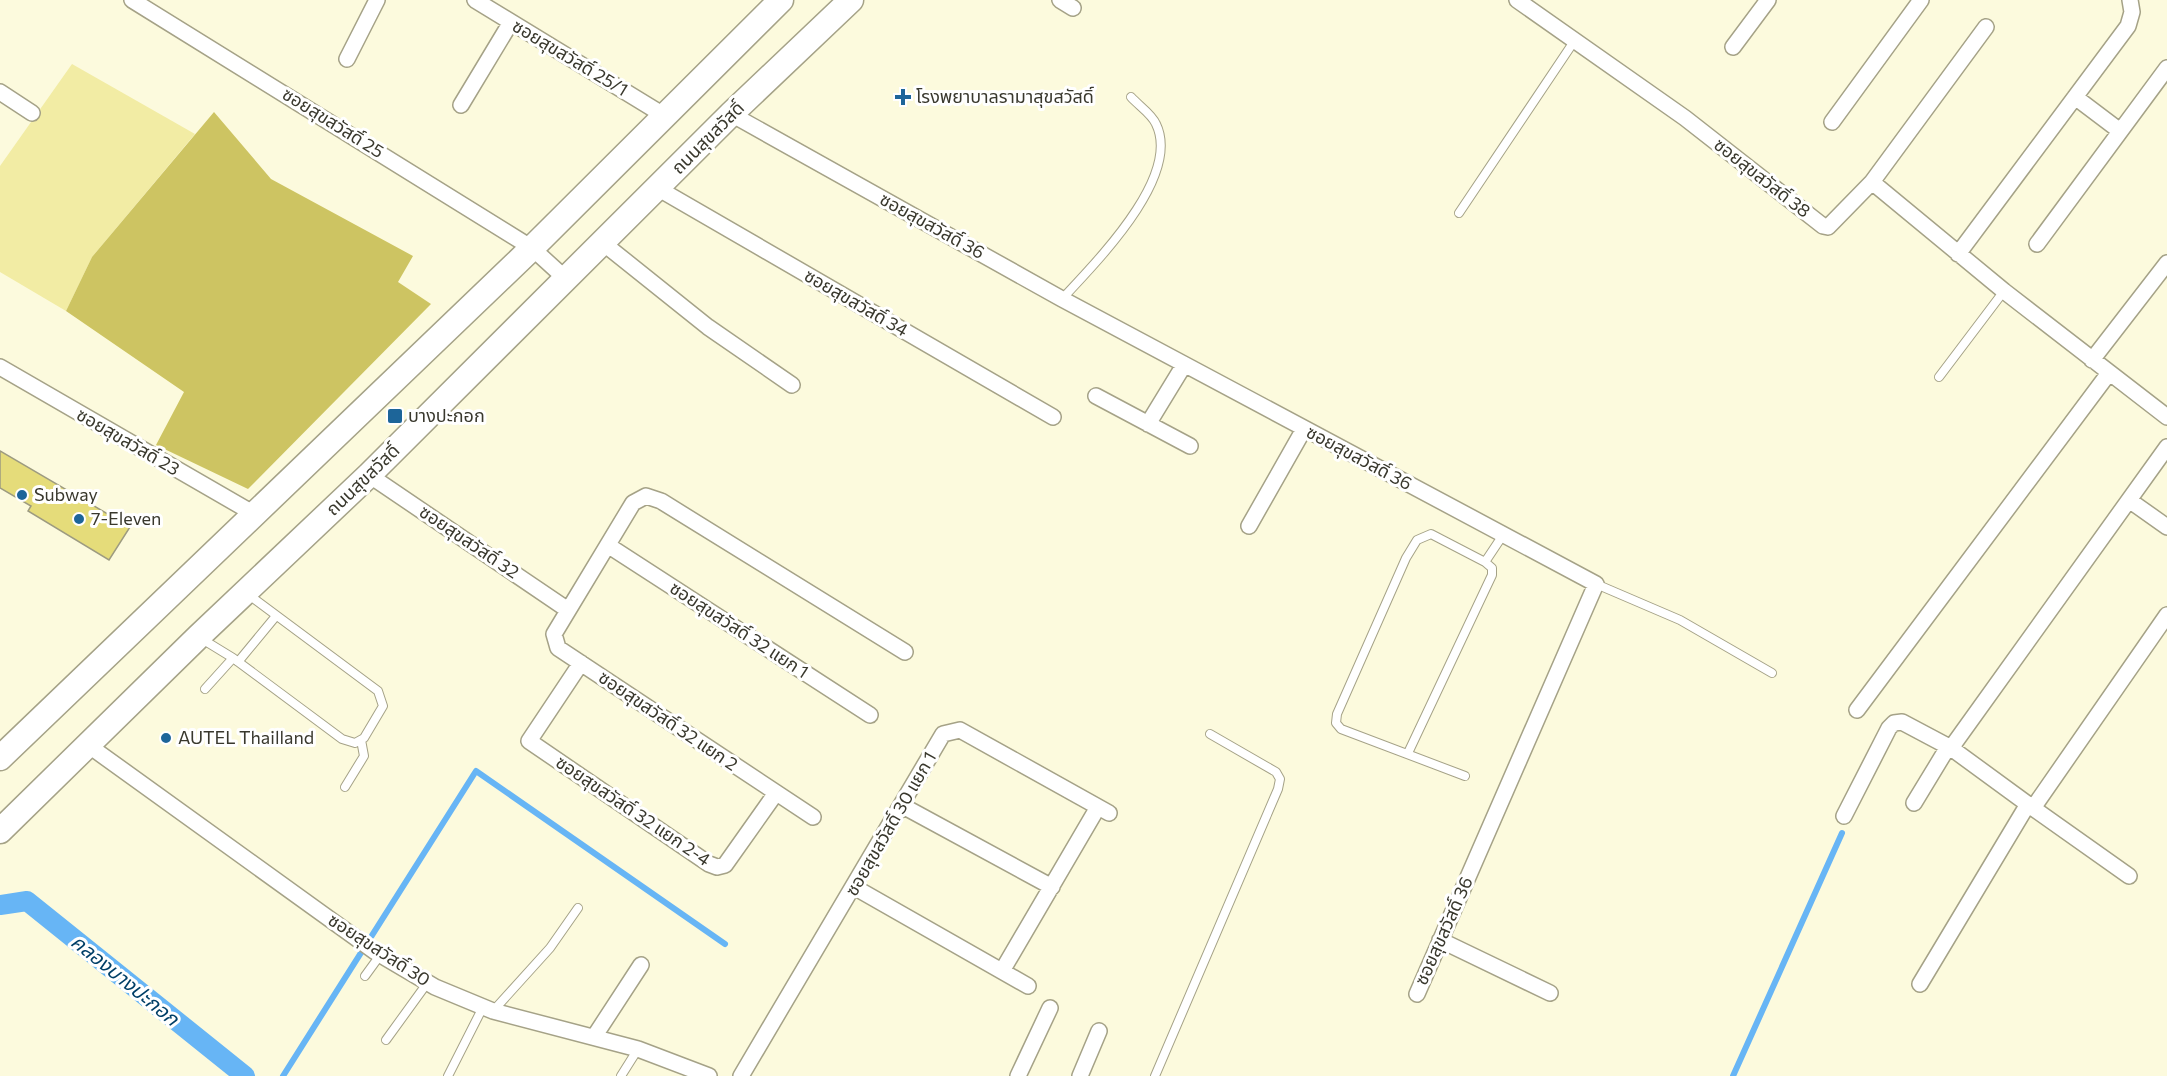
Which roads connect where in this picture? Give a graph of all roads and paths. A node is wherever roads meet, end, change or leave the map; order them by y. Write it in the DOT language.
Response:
graph roads {
  1 [pos="132,0"];
  2 [pos="377,0"];
  3 [pos="475,0"];
  4 [pos="781,0"];
  5 [pos="851,0"];
  6 [pos="1517,0"];
  7 [pos="1768,0"];
  8 [pos="1921,0"];
  9 [pos="2130,0"];
  10 [pos="511,22"];
  11 [pos="1986,27"];
  12 [pos="1575,40"];
  13 [pos="1733,47"];
  14 [pos="347,59"];
  15 [pos="2167,68"];
  16 [pos="0,92"];
  17 [pos="1131,97"];
  18 [pos="2075,97"];
  19 [pos="461,105"];
  20 [pos="32,113"];
  21 [pos="731,114"];
  22 [pos="665,116"];
  23 [pos="1832,122"];
  24 [pos="2120,131"];
  25 [pos="1872,182"];
  26 [pos="658,189"];
  27 [pos="1459,213"];
  28 [pos="603,243"];
  29 [pos="2037,244"];
  30 [pos="532,248"];
  31 [pos="1958,254"];
  32 [pos="2167,263"];
  33 [pos="566,279"];
  34 [pos="2004,291"];
  35 [pos="1062,299"];
  36 [pos="2092,360"];
  37 [pos="1184,364"];
  38 [pos="0,367"];
  39 [pos="2109,373"];
  40 [pos="1939,376"];
  41 [pos="792,385"];
  42 [pos="1096,396"];
  43 [pos="1053,417"];
  44 [pos="2167,417"];
  45 [pos="1148,424"];
  46 [pos="1304,429"];
  47 [pos="1190,446"];
  48 [pos="2167,447"];
  49 [pos="369,475"];
  50 [pos="2129,500"];
  51 [pos="256,515"];
  52 [pos="1249,526"];
  53 [pos="2167,527"];
  54 [pos="1503,535"];
  55 [pos="609,546"];
  56 [pos="1485,562"];
  57 [pos="1596,584"];
  58 [pos="246,593"];
  59 [pos="568,610"];
  60 [pos="2167,615"];
  61 [pos="276,616"];
  62 [pos="198,637"];
  63 [pos="905,652"];
  64 [pos="235,660"];
  65 [pos="581,663"];
  66 [pos="1772,673"];
  67 [pos="205,689"];
  68 [pos="1857,710"];
  69 [pos="870,715"];
  70 [pos="1210,734"];
  71 [pos="361,740"];
  72 [pos="88,745"];
  73 [pos="1949,747"];
  74 [pos="1408,753"];
  75 [pos="0,758"];
  76 [pos="1465,776"];
  77 [pos="345,787"];
  78 [pos="776,793"];
  79 [pos="1914,802"];
  80 [pos="901,805"];
  81 [pos="2031,806"];
  82 [pos="1844,816"];
  83 [pos="813,817"];
  84 [pos="0,831"];
  85 [pos="2129,876"];
  86 [pos="854,887"];
  87 [pos="1052,887"];
  88 [pos="578,908"];
  89 [pos="1440,940"];
  90 [pos="377,952"];
  91 [pos="641,965"];
  92 [pos="1002,971"];
  93 [pos="365,975"];
  94 [pos="428,982"];
  95 [pos="1920,984"];
  96 [pos="1028,986"];
  97 [pos="1550,993"];
  98 [pos="1417,994"];
  99 [pos="1050,1008"];
  100 [pos="488,1009"];
  101 [pos="1099,1031"];
  102 [pos="594,1037"];
  103 [pos="386,1040"];
  104 [pos="638,1049"];
  105 [pos="448,1076"];
  106 [pos="621,1076"];
  107 [pos="709,1076"];
  108 [pos="741,1076"];
  109 [pos="1018,1076"];
  110 [pos="1080,1076"];
  111 [pos="1155,1076"];
  1 -- 30 [label="street, ซอยสุขสวัสดิ์ 25"];
  2 -- 14 [label="street"];
  3 -- 10 [label="street, ซอยสุขสวัสดิ์ 25/1"];
  4 -- 22 [label="main road"];
  5 -- 21 [label="main road, ถนนสุขสวัสดิ์"];
  6 -- 12 [label="street, ซอยสุขสวัสดิ์ 38"];
  7 -- 13 [label="street"];
  8 -- 23 [label="street"];
  9 -- 18 [label="street"];
  10 -- 19 [label="street"];
  10 -- 22 [label="street, ซอยสุขสวัสดิ์ 25/1"];
  11 -- 25 [label="street, ซอยสุขสวัสดิ์ 38"];
  12 -- 25 [label="street, ซอยสุขสวัสดิ์ 38"];
  12 -- 27 [label="lane"];
  15 -- 24 [label="street"];
  16 -- 20 [label="street"];
  17 -- 35 [label="lane"];
  18 -- 24 [label="street"];
  18 -- 31 [label="street"];
  21 -- 26 [label="main road, ถนนสุขสวัสดิ์"];
  21 -- 35 [label="street, ซอยสุขสวัสดิ์ 36"];
  22 -- 30 [label="main road"];
  24 -- 29 [label="street"];
  25 -- 31 [label="street"];
  26 -- 28 [label="main road, ถนนสุขสวัสดิ์"];
  26 -- 43 [label="street, ซอยสุขสวัสดิ์ 34"];
  28 -- 33 [label="main road, ถนนสุขสวัสดิ์"];
  28 -- 41 [label="street"];
  30 -- 33 [label="street, ซอยสุขสวัสดิ์ 25"];
  30 -- 51 [label="main road"];
  31 -- 34 [label="street"];
  32 -- 36 [label="street"];
  33 -- 49 [label="main road, ถนนสุขสวัสดิ์"];
  34 -- 36 [label="street"];
  34 -- 40 [label="lane"];
  35 -- 37 [label="street, ซอยสุขสวัสดิ์ 36"];
  36 -- 39 [label="street"];
  37 -- 45 [label="street"];
  37 -- 46 [label="street, ซอยสุขสวัสดิ์ 36"];
  38 -- 51 [label="street, ซอยสุขสวัสดิ์ 23"];
  39 -- 44 [label="street"];
  39 -- 68 [label="street"];
  42 -- 45 [label="street"];
  45 -- 47 [label="street"];
  46 -- 52 [label="street"];
  46 -- 54 [label="street, ซอยสุขสวัสดิ์ 36"];
  48 -- 50 [label="street"];
  49 -- 58 [label="main road, ถนนสุขสวัสดิ์"];
  49 -- 59 [label="street, ซอยสุขสวัสดิ์ 32"];
  50 -- 53 [label="street"];
  50 -- 73 [label="street"];
  51 -- 75 [label="main road"];
  54 -- 56 [label="lane"];
  54 -- 57 [label="street, ซอยสุขสวัสดิ์ 36"];
  55 -- 59 [label="street, ซอยสุขสวัสดิ์ 32 แยก 2"];
  55 -- 63 [label="street, ซอยสุขสวัสดิ์ 32 แยก 2"];
  55 -- 69 [label="street, ซอยสุขสวัสดิ์ 32 แยก 1"];
  56 -- 74 [label="lane"];
  56 -- 74 [label="lane"];
  57 -- 66 [label="lane"];
  57 -- 89 [label="street, ซอยสุขสวัสดิ์ 36"];
  58 -- 61 [label="lane"];
  58 -- 62 [label="main road, ถนนสุขสวัสดิ์"];
  59 -- 65 [label="street, ซอยสุขสวัสดิ์ 32 แยก 2"];
  60 -- 81 [label="street"];
  61 -- 64 [label="lane"];
  61 -- 71 [label="lane"];
  62 -- 64 [label="lane"];
  62 -- 72 [label="main road, ถนนสุขสวัสดิ์"];
  64 -- 67 [label="lane"];
  64 -- 71 [label="lane"];
  65 -- 78 [label="street, ซอยสุขสวัสดิ์ 32 แยก 2"];
  65 -- 78 [label="street, ซอยสุขสวัสดิ์ 32 แยก 2-4"];
  70 -- 111 [label="lane"];
  71 -- 77 [label="lane"];
  72 -- 84 [label="main road, ถนนสุขสวัสดิ์"];
  72 -- 90 [label="street, ซอยสุขสวัสดิ์ 30"];
  73 -- 79 [label="street"];
  73 -- 81 [label="street"];
  73 -- 82 [label="street"];
  74 -- 76 [label="lane"];
  78 -- 83 [label="street, ซอยสุขสวัสดิ์ 32 แยก 2"];
  80 -- 86 [label="street, ซอยสุขสวัสดิ์ 30 แยก 1"];
  80 -- 87 [label="street"];
  80 -- 87 [label="street, ซอยสุขสวัสดิ์ 30 แยก 1"];
  81 -- 85 [label="street"];
  81 -- 95 [label="street"];
  86 -- 92 [label="street"];
  86 -- 108 [label="street, ซอยสุขสวัสดิ์ 30 แยก 1"];
  87 -- 92 [label="street"];
  88 -- 100 [label="lane"];
  89 -- 97 [label="street"];
  89 -- 98 [label="street, ซอยสุขสวัสดิ์ 36"];
  90 -- 93 [label="lane"];
  90 -- 94 [label="street, ซอยสุขสวัสดิ์ 30"];
  91 -- 102 [label="street"];
  92 -- 96 [label="street"];
  94 -- 100 [label="street, ซอยสุขสวัสดิ์ 30"];
  94 -- 103 [label="lane"];
  99 -- 109 [label="street"];
  100 -- 102 [label="street, ซอยสุขสวัสดิ์ 30"];
  100 -- 105 [label="lane"];
  101 -- 110 [label="street"];
  102 -- 104 [label="street, ซอยสุขสวัสดิ์ 30"];
  104 -- 106 [label="lane"];
  104 -- 107 [label="street, ซอยสุขสวัสดิ์ 30"];
}
